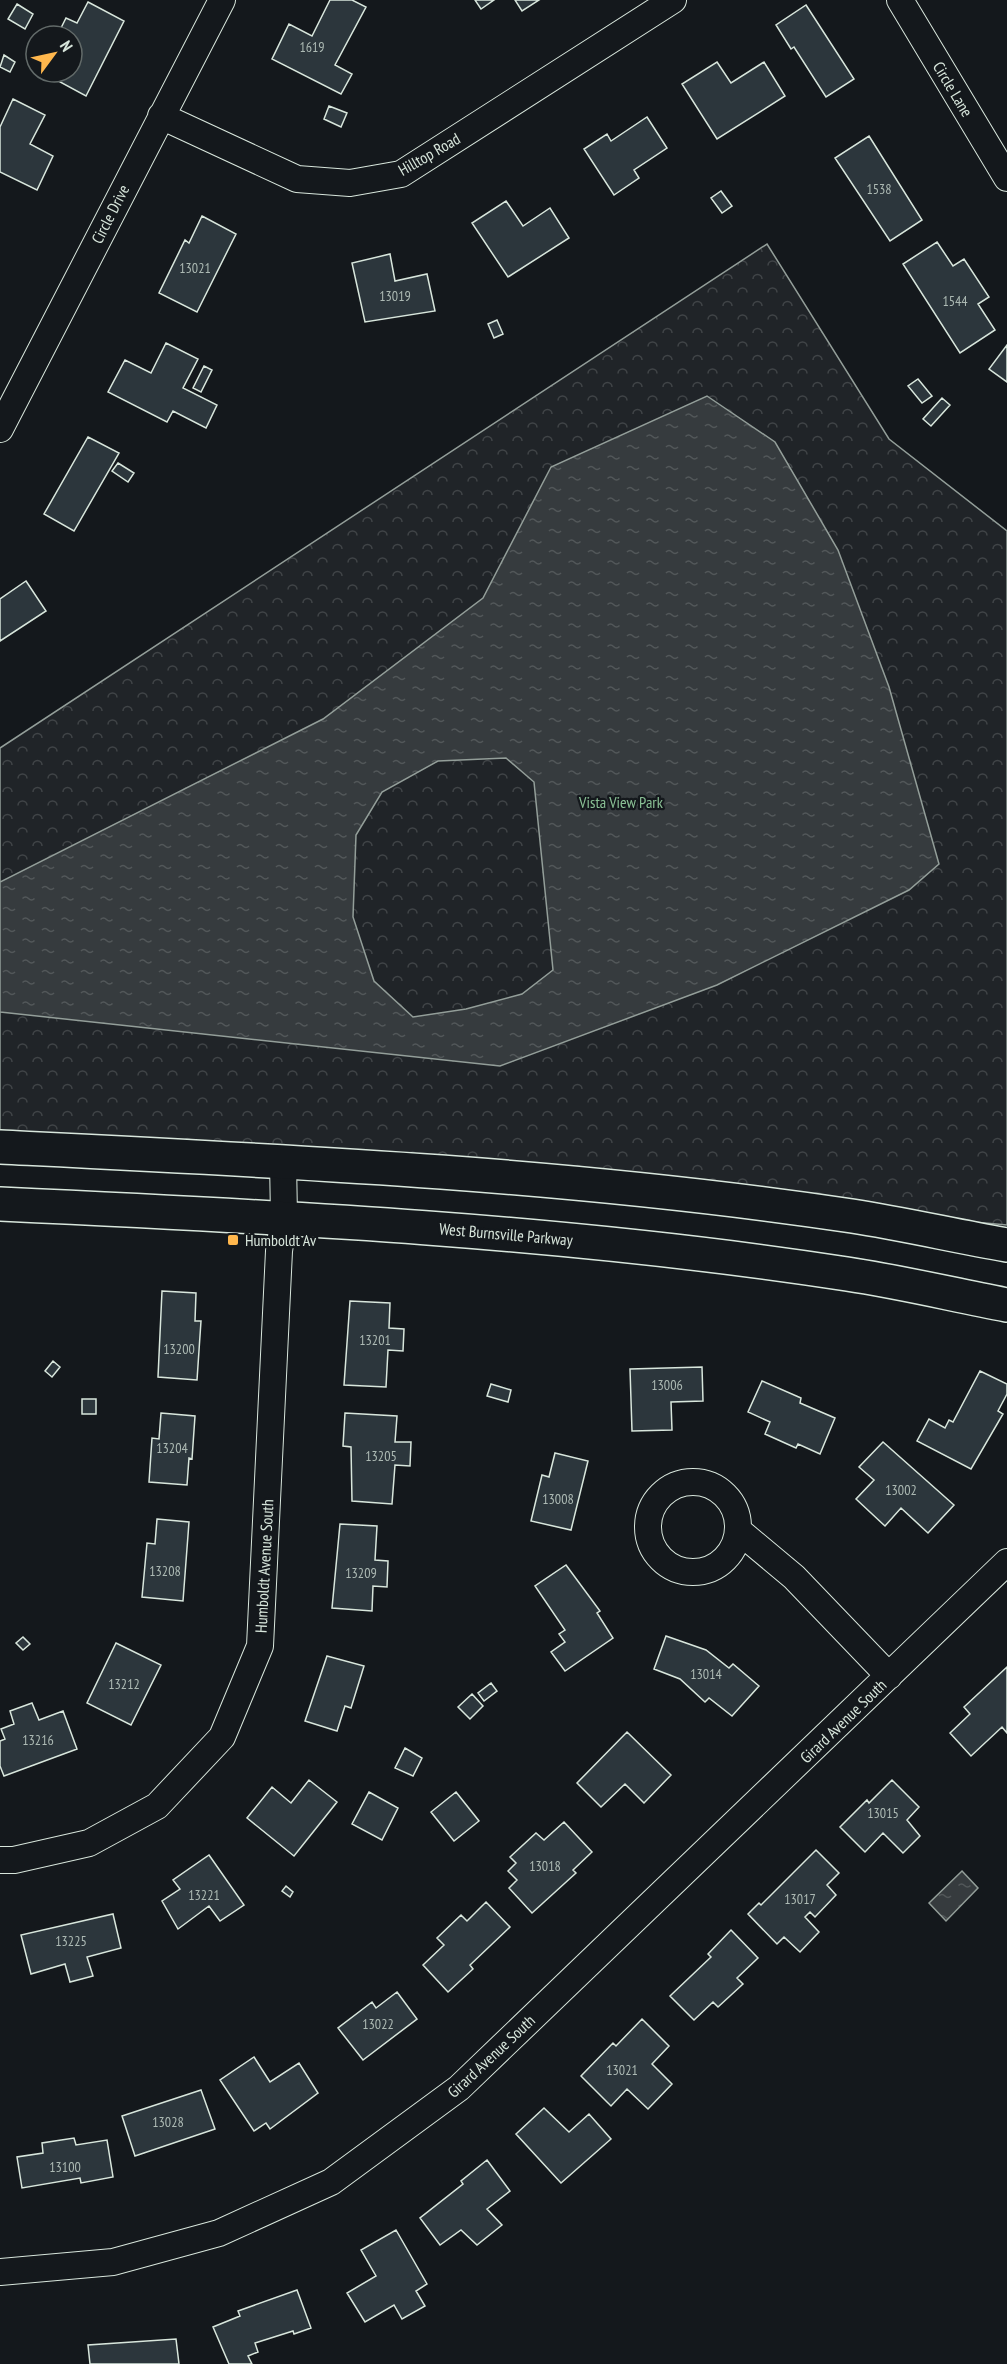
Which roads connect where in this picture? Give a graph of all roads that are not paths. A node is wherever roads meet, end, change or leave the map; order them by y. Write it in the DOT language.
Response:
graph roads {
  1 [pos="222,0"];
  2 [pos="673,0"];
  3 [pos="900,0"];
  4 [pos="161,116"];
  5 [pos="1007,178"];
  6 [pos="0,429"];
  7 [pos="0,1147"];
  8 [pos="283,1161"];
  9 [pos="0,1204"];
  10 [pos="284,1217"];
  11 [pos="1007,1245"];
  12 [pos="1007,1305"];
  13 [pos="739,1531"];
  14 [pos="1007,1562"];
  15 [pos="889,1676"];
  16 [pos="0,1860"];
  17 [pos="0,2272"];
  1 -- 4 [label="street, Circle Drive"];
  2 -- 4 [label="street, Hilltop Road"];
  3 -- 5 [label="street, Circle Lane"];
  4 -- 6 [label="street, Circle Drive"];
  7 -- 8 [label="street"];
  8 -- 10 [label="street, Humboldt Avenue South"];
  8 -- 11 [label="street"];
  9 -- 10 [label="street, West Burnsville Parkway"];
  10 -- 12 [label="street, West Burnsville Parkway"];
  10 -- 16 [label="street, Humboldt Avenue South"];
  13 -- 15 [label="street, Girard Avenue South"];
  14 -- 15 [label="street, Girard Avenue South"];
  15 -- 17 [label="street, Girard Avenue South"];
}
